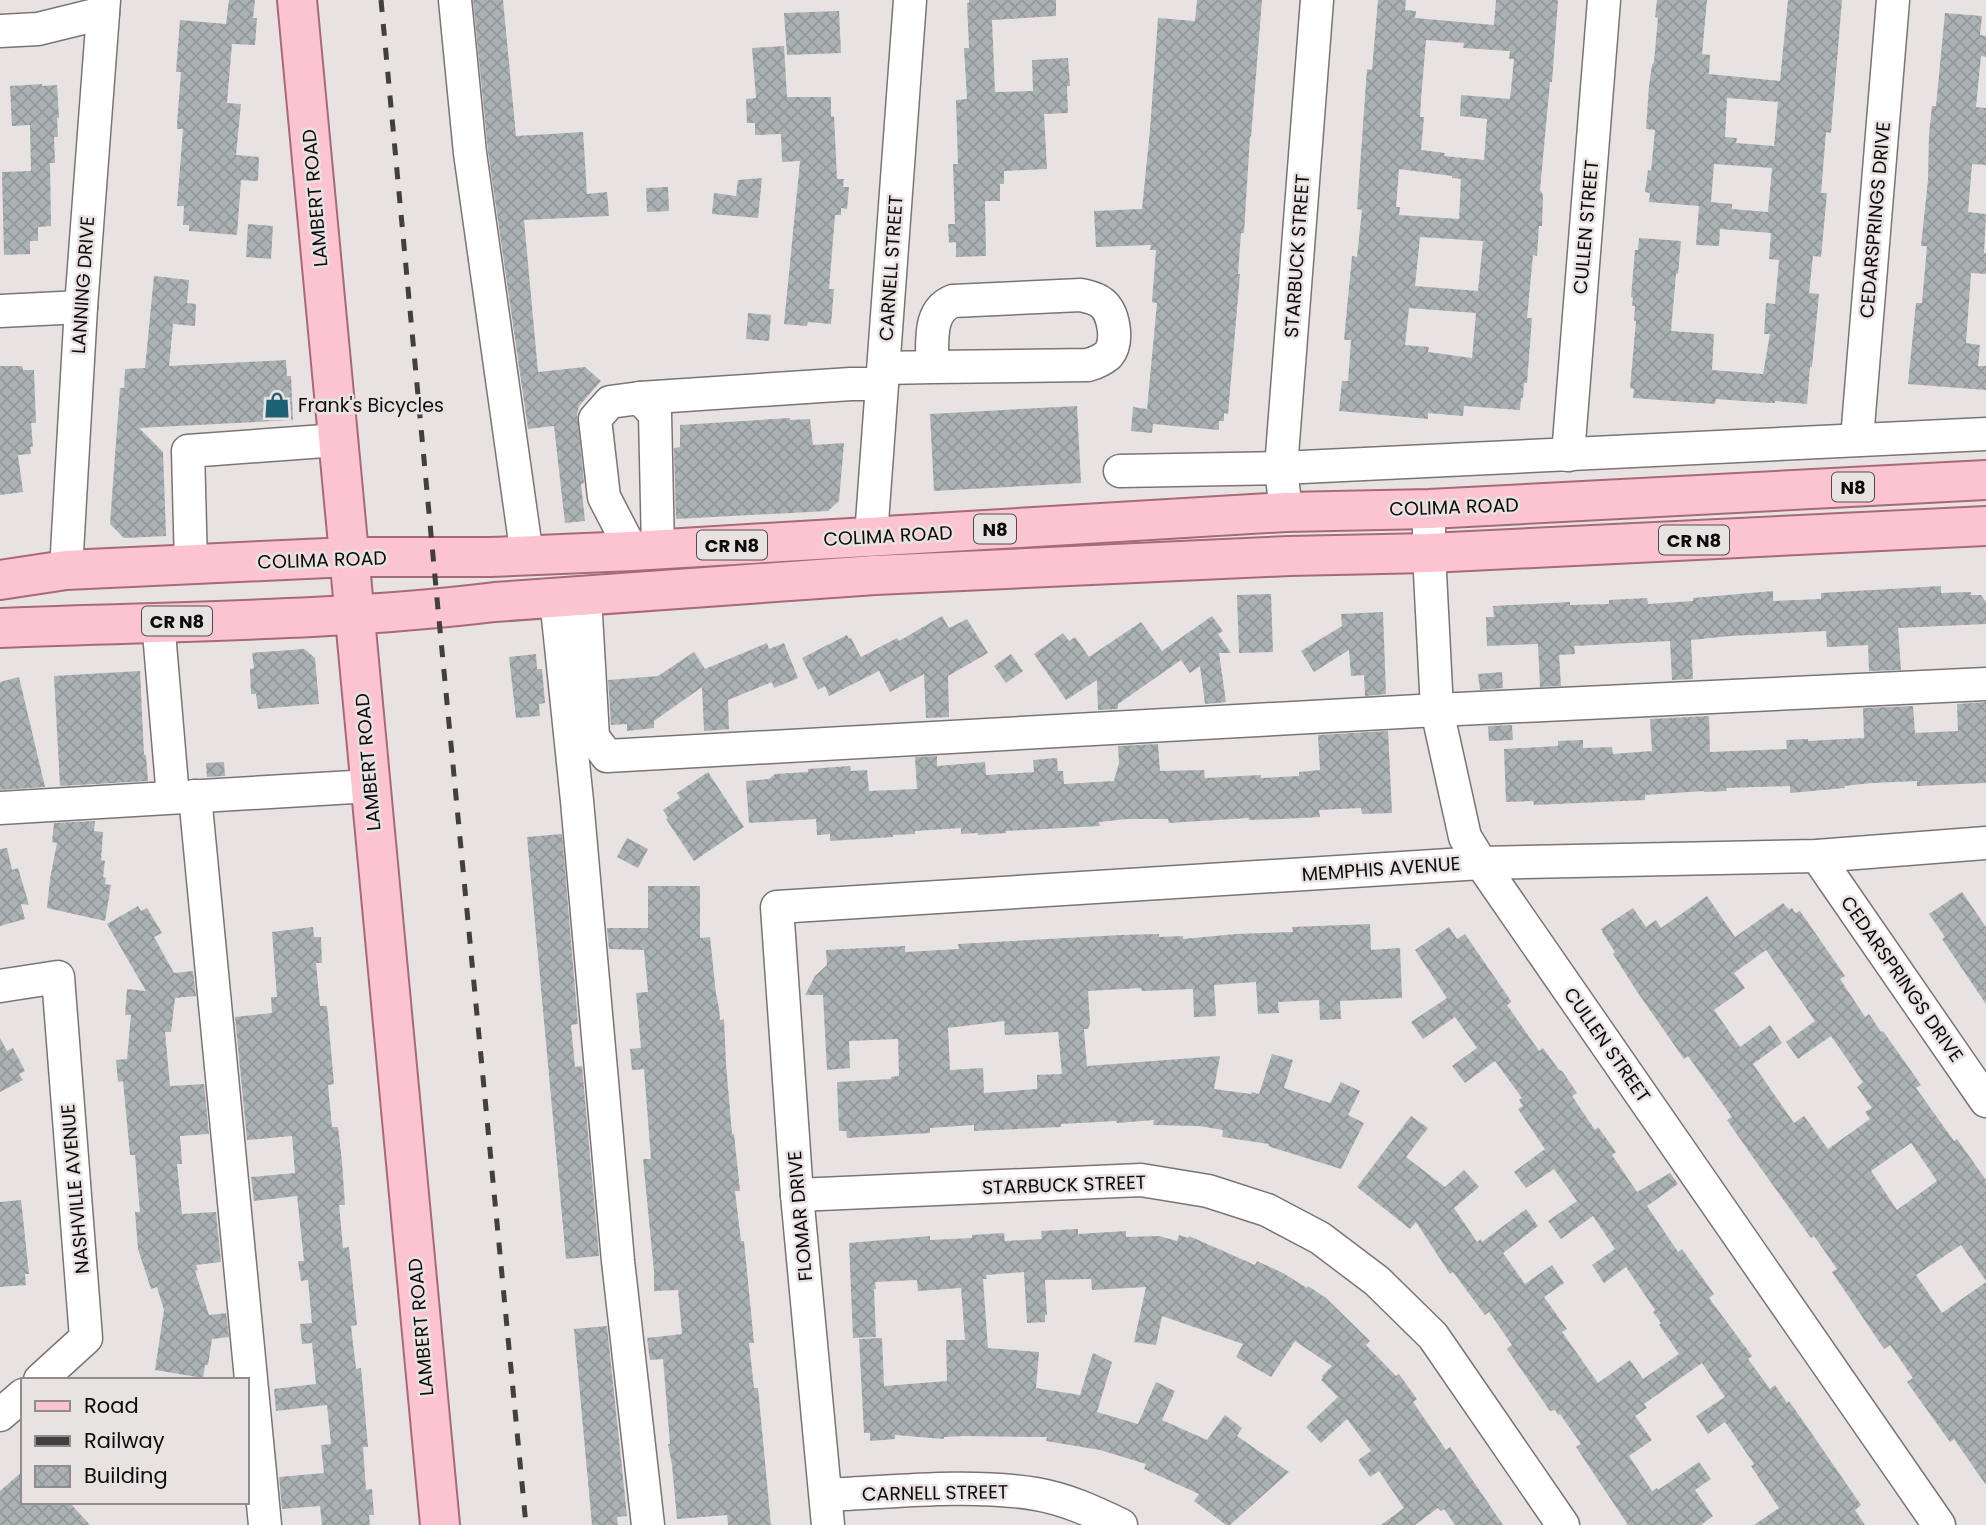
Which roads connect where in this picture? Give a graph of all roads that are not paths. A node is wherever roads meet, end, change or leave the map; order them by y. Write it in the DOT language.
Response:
graph roads {
  1 [pos="297,0"];
  2 [pos="455,0"];
  3 [pos="910,0"];
  4 [pos="1317,0"];
  5 [pos="1604,0"];
  6 [pos="1893,0"];
  7 [pos="103,6"];
  8 [pos="0,31"];
  9 [pos="81,307"];
  10 [pos="0,311"];
  11 [pos="932,367"];
  12 [pos="883,376"];
  13 [pos="640,398"];
  14 [pos="1986,433"];
  15 [pos="1857,439"];
  16 [pos="338,440"];
  17 [pos="1568,455"];
  18 [pos="1281,468"];
  19 [pos="1120,471"];
  20 [pos="1986,480"];
  21 [pos="1720,494"];
  22 [pos="1429,509"];
  23 [pos="1286,512"];
  24 [pos="1986,526"];
  25 [pos="871,537"];
  26 [pos="645,550"];
  27 [pos="1429,553"];
  28 [pos="527,556"];
  29 [pos="1289,556"];
  30 [pos="349,557"];
  31 [pos="191,565"];
  32 [pos="66,570"];
  33 [pos="875,575"];
  34 [pos="0,580"];
  35 [pos="571,597"];
  36 [pos="355,615"];
  37 [pos="158,621"];
  38 [pos="0,628"];
  39 [pos="1986,684"];
  40 [pos="1437,710"];
  41 [pos="370,786"];
  42 [pos="184,797"];
  43 [pos="0,808"];
  44 [pos="1986,844"];
  45 [pos="1817,856"];
  46 [pos="1481,863"];
  47 [pos="777,907"];
  48 [pos="0,986"];
  49 [pos="1986,1101"];
  50 [pos="797,1195"];
  51 [pos="42,1378"];
  52 [pos="21,1397"];
  53 [pos="0,1415"];
  54 [pos="827,1510"];
  55 [pos="265,1525"];
  56 [pos="440,1525"];
  57 [pos="648,1525"];
  58 [pos="1121,1525"];
  59 [pos="1563,1525"];
  60 [pos="1939,1525"];
  1 -- 16 [label="main road, LAMBERT ROAD"];
  2 -- 28 [label="street"];
  3 -- 12 [label="street, CARNELL STREET"];
  4 -- 18 [label="street, STARBUCK STREET"];
  5 -- 17 [label="street, CULLEN STREET"];
  6 -- 15 [label="street, CEDARSPRINGS DRIVE"];
  7 -- 8 [label="street"];
  7 -- 9 [label="street, LANNING DRIVE"];
  9 -- 10 [label="street"];
  9 -- 32 [label="street, LANNING DRIVE"];
  11 -- 11 [label="street"];
  11 -- 12 [label="street"];
  12 -- 13 [label="street"];
  12 -- 25 [label="street, CARNELL STREET"];
  13 -- 26 [label="street"];
  13 -- 26 [label="street"];
  14 -- 15 [label="street"];
  15 -- 17 [label="street"];
  16 -- 30 [label="main road, LAMBERT ROAD"];
  16 -- 31 [label="street"];
  17 -- 18 [label="street"];
  18 -- 19 [label="street"];
  18 -- 23 [label="street, STARBUCK STREET"];
  20 -- 21 [label="main road, COLIMA ROAD / N8"];
  21 -- 22 [label="main road, COLIMA ROAD / CR N8"];
  22 -- 23 [label="main road, COLIMA ROAD / CR N8"];
  22 -- 27 [label="street, CULLEN STREET"];
  23 -- 25 [label="main road, COLIMA ROAD / N8"];
  23 -- 29 [label="main road"];
  24 -- 27 [label="main road, COLIMA ROAD / CR N8"];
  25 -- 26 [label="main road, COLIMA ROAD / CR N8"];
  25 -- 33 [label="main road"];
  26 -- 28 [label="main road, COLIMA ROAD / CR N8"];
  27 -- 29 [label="main road, COLIMA ROAD / CR N8"];
  27 -- 40 [label="street, CULLEN STREET"];
  28 -- 30 [label="main road, COLIMA ROAD / CR N8"];
  29 -- 33 [label="main road, COLIMA ROAD / CR N8"];
  30 -- 31 [label="main road, COLIMA ROAD / CR N8"];
  30 -- 36 [label="main road, LAMBERT ROAD"];
  31 -- 32 [label="main road, COLIMA ROAD / CR N8"];
  32 -- 34 [label="main road, COLIMA ROAD / CR N8"];
  33 -- 35 [label="main road, COLIMA ROAD / CR N8"];
  35 -- 36 [label="main road, COLIMA ROAD / CR N8"];
  35 -- 40 [label="street"];
  35 -- 57 [label="street"];
  36 -- 37 [label="main road, COLIMA ROAD / CR N8"];
  36 -- 41 [label="main road, LAMBERT ROAD"];
  37 -- 38 [label="main road, COLIMA ROAD / CR N8"];
  37 -- 42 [label="street"];
  39 -- 40 [label="street"];
  40 -- 46 [label="street, CULLEN STREET"];
  41 -- 42 [label="street"];
  41 -- 56 [label="main road, LAMBERT ROAD"];
  42 -- 43 [label="street"];
  42 -- 55 [label="street"];
  44 -- 45 [label="street, MEMPHIS AVENUE"];
  45 -- 46 [label="street, MEMPHIS AVENUE"];
  45 -- 49 [label="street, CEDARSPRINGS DRIVE"];
  46 -- 47 [label="street, MEMPHIS AVENUE"];
  46 -- 60 [label="street, CULLEN STREET"];
  47 -- 50 [label="street, FLOMAR DRIVE"];
  48 -- 51 [label="street, NASHVILLE AVENUE"];
  50 -- 54 [label="street, FLOMAR DRIVE"];
  50 -- 59 [label="street, STARBUCK STREET"];
  52 -- 53 [label="street"];
  54 -- 58 [label="street, CARNELL STREET"];
}
